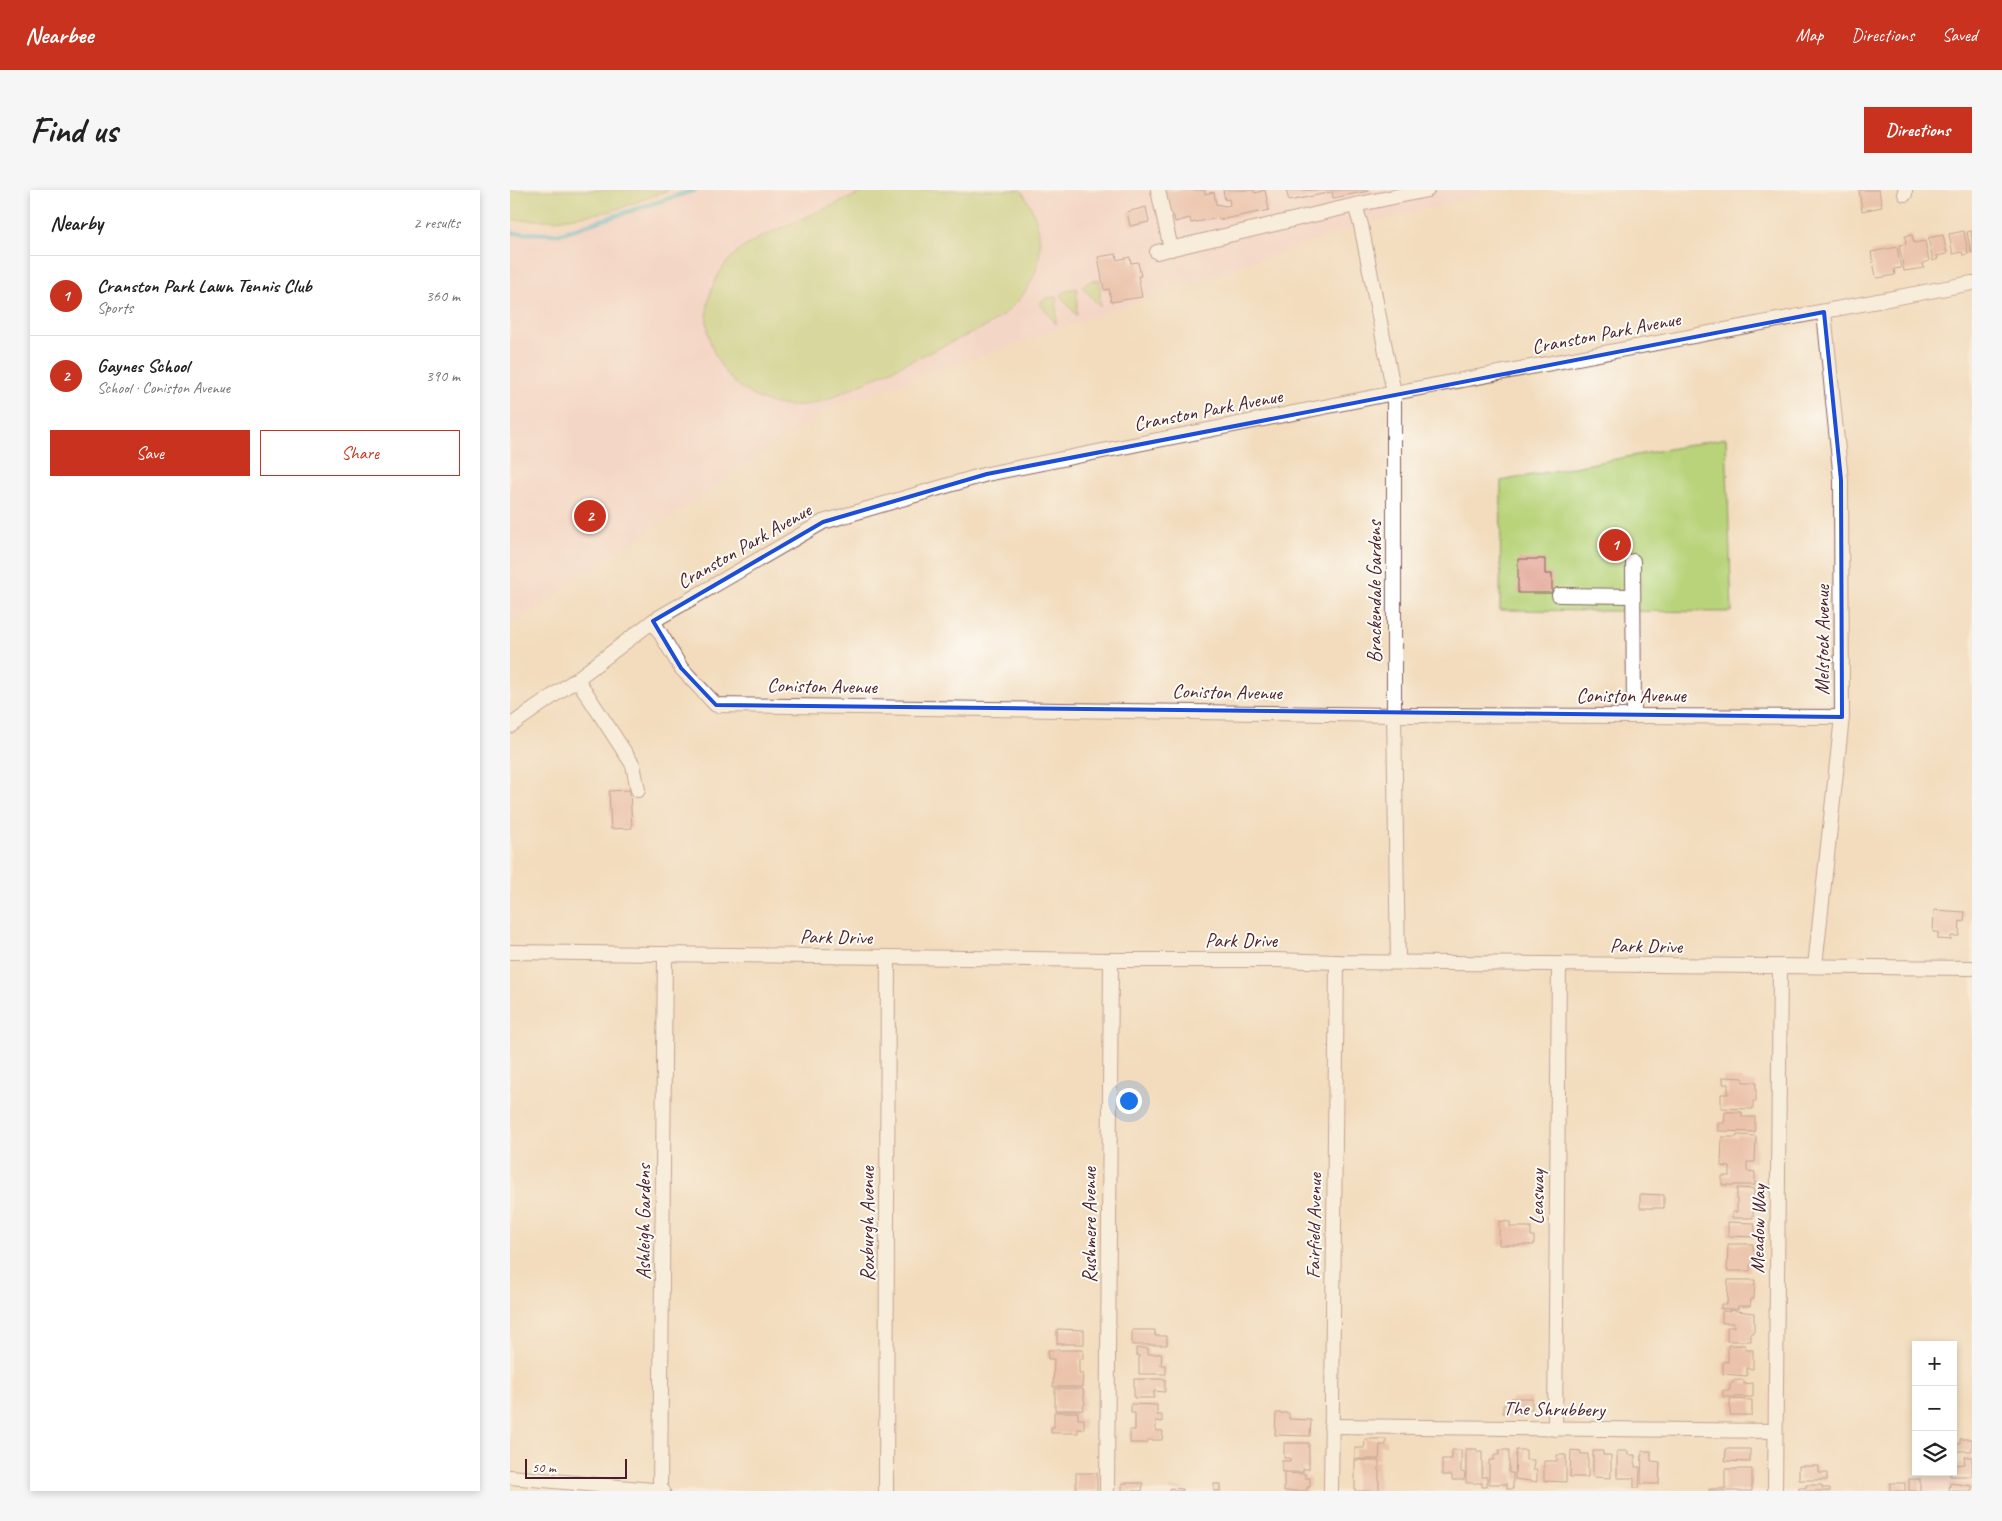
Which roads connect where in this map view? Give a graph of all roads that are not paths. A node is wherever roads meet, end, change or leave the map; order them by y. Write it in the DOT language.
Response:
graph roads {
  1 [pos="1158,190"];
  2 [pos="1426,190"];
  3 [pos="1355,205"];
  4 [pos="1171,249"];
  5 [pos="1158,252"];
  6 [pos="1972,284"];
  7 [pos="1824,312"];
  8 [pos="1394,393"];
  9 [pos="1633,561"];
  10 [pos="1559,595"];
  11 [pos="1633,596"];
  12 [pos="653,621"];
  13 [pos="577,678"];
  14 [pos="1394,715"];
  15 [pos="1634,715"];
  16 [pos="1842,717"];
  17 [pos="510,726"];
  18 [pos="638,790"];
  19 [pos="510,952"];
  20 [pos="665,954"];
  21 [pos="888,957"];
  22 [pos="1111,960"];
  23 [pos="1337,962"];
  24 [pos="1398,962"];
  25 [pos="1559,965"];
  26 [pos="1815,966"];
  27 [pos="1780,967"];
  28 [pos="1972,968"];
  29 [pos="1331,1426"];
  30 [pos="1555,1429"];
  31 [pos="1775,1431"];
  32 [pos="510,1477"];
  33 [pos="662,1491"];
  34 [pos="886,1491"];
  35 [pos="1107,1491"];
  36 [pos="1332,1491"];
  37 [pos="1775,1491"];
  1 -- 4 [label="street"];
  2 -- 3 [label="street"];
  3 -- 4 [label="street"];
  3 -- 8 [label="street, Brackendale Gardens"];
  4 -- 5 [label="street"];
  6 -- 7 [label="street, Cranston Park Avenue"];
  7 -- 8 [label="street, Cranston Park Avenue"];
  7 -- 16 [label="street, Melstock Avenue"];
  8 -- 12 [label="street, Cranston Park Avenue"];
  8 -- 14 [label="street, Brackendale Gardens"];
  9 -- 11 [label="street"];
  10 -- 11 [label="street"];
  11 -- 15 [label="street"];
  12 -- 13 [label="street, Cranston Park Avenue"];
  12 -- 14 [label="street, Coniston Avenue"];
  13 -- 17 [label="street, Cranston Park Avenue"];
  13 -- 18 [label="street"];
  14 -- 15 [label="street, Coniston Avenue"];
  14 -- 24 [label="street, Brackendale Gardens"];
  15 -- 16 [label="street, Coniston Avenue"];
  16 -- 26 [label="street, Melstock Avenue"];
  19 -- 20 [label="street, Park Drive"];
  20 -- 21 [label="street, Park Drive"];
  20 -- 33 [label="street, Ashleigh Gardens"];
  21 -- 22 [label="street, Park Drive"];
  21 -- 34 [label="street, Roxburgh Avenue"];
  22 -- 23 [label="street, Park Drive"];
  22 -- 35 [label="street, Rushmere Avenue"];
  23 -- 24 [label="street, Park Drive"];
  23 -- 29 [label="street, Fairfield Avenue"];
  24 -- 25 [label="street, Park Drive"];
  25 -- 27 [label="street, Park Drive"];
  25 -- 30 [label="street, Leasway"];
  26 -- 27 [label="street, Park Drive"];
  26 -- 28 [label="street, Park Drive"];
  27 -- 31 [label="street, Meadow Way"];
  29 -- 30 [label="street, The Shrubbery"];
  29 -- 36 [label="street, Fairfield Avenue"];
  30 -- 31 [label="street, The Shrubbery"];
  31 -- 37 [label="street, Meadow Way"];
  32 -- 33 [label="street"];
}
